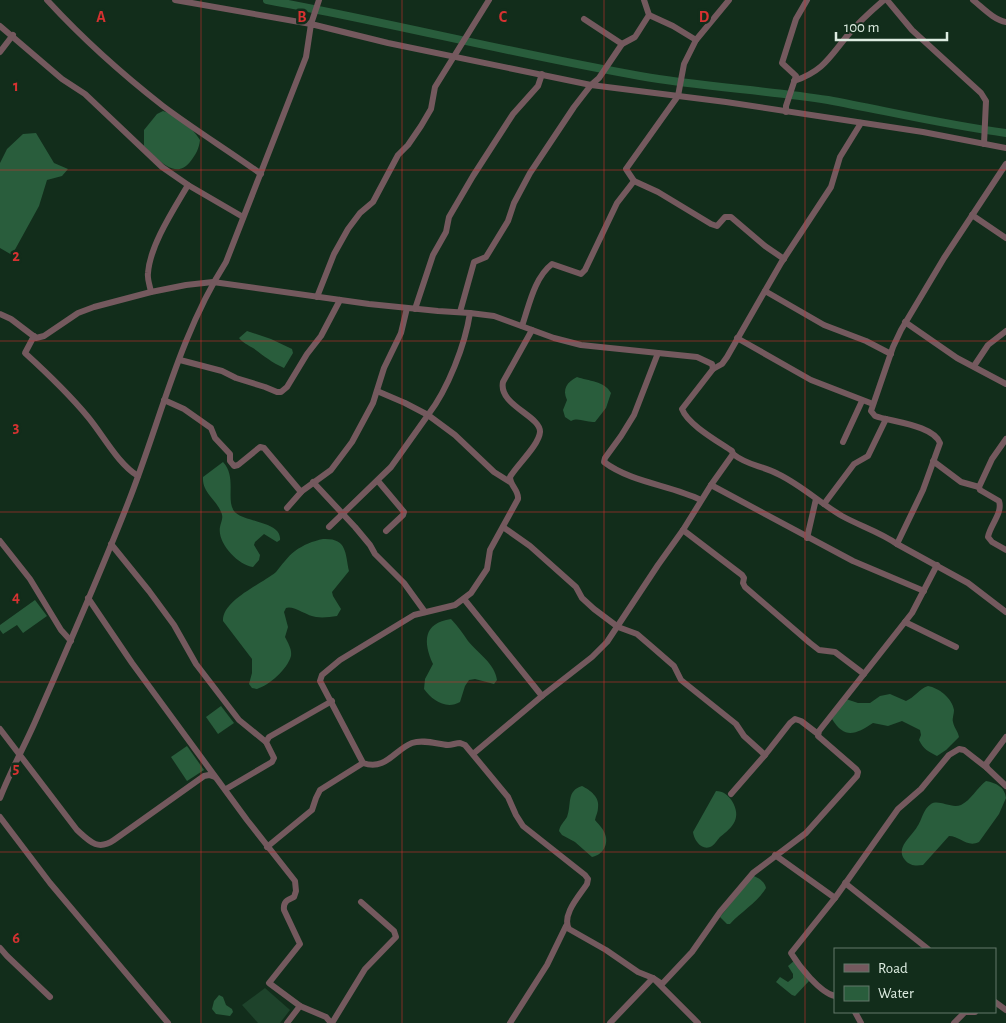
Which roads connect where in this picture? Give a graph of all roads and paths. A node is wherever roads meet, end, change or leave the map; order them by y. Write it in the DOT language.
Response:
graph roads {
  1 [pos="47,0"];
  2 [pos="175,0"];
  3 [pos="318,0"];
  4 [pos="489,0"];
  5 [pos="644,0"];
  6 [pos="729,0"];
  7 [pos="807,0"];
  8 [pos="884,0"];
  9 [pos="888,0"];
  10 [pos="974,0"];
  11 [pos="650,15"];
  12 [pos="584,20"];
  13 [pos="312,22"];
  14 [pos="1006,22"];
  15 [pos="0,26"];
  16 [pos="13,36"];
  17 [pos="696,40"];
  18 [pos="622,44"];
  19 [pos="0,52"];
  20 [pos="454,56"];
  21 [pos="542,74"];
  22 [pos="794,80"];
  23 [pos="591,85"];
  24 [pos="678,96"];
  25 [pos="786,109"];
  26 [pos="861,123"];
  27 [pos="984,144"];
  28 [pos="1006,148"];
  29 [pos="1006,164"];
  30 [pos="261,174"];
  31 [pos="634,181"];
  32 [pos="188,185"];
  33 [pos="972,215"];
  34 [pos="243,217"];
  35 [pos="1006,238"];
  36 [pos="784,259"];
  37 [pos="213,282"];
  38 [pos="765,291"];
  39 [pos="151,292"];
  40 [pos="317,297"];
  41 [pos="340,300"];
  42 [pos="407,308"];
  43 [pos="415,309"];
  44 [pos="460,312"];
  45 [pos="470,313"];
  46 [pos="0,314"];
  47 [pos="905,322"];
  48 [pos="522,326"];
  49 [pos="532,330"];
  50 [pos="1006,332"];
  51 [pos="34,336"];
  52 [pos="737,338"];
  53 [pos="658,353"];
  54 [pos="891,354"];
  55 [pos="180,360"];
  56 [pos="974,366"];
  57 [pos="713,369"];
  58 [pos="1006,384"];
  59 [pos="377,391"];
  60 [pos="164,400"];
  61 [pos="862,400"];
  62 [pos="873,404"];
  63 [pos="428,415"];
  64 [pos="886,419"];
  65 [pos="1006,439"];
  66 [pos="844,442"];
  67 [pos="733,454"];
  68 [pos="934,461"];
  69 [pos="138,476"];
  70 [pos="378,481"];
  71 [pos="313,482"];
  72 [pos="510,482"];
  73 [pos="711,485"];
  74 [pos="979,487"];
  75 [pos="301,492"];
  76 [pos="816,499"];
  77 [pos="702,500"];
  78 [pos="824,504"];
  79 [pos="287,508"];
  80 [pos="343,514"];
  81 [pos="329,526"];
  82 [pos="503,527"];
  83 [pos="683,530"];
  84 [pos="386,531"];
  85 [pos="807,538"];
  86 [pos="0,541"];
  87 [pos="111,544"];
  88 [pos="897,544"];
  89 [pos="1006,550"];
  90 [pos="937,565"];
  91 [pos="924,591"];
  92 [pos="88,598"];
  93 [pos="464,599"];
  94 [pos="425,612"];
  95 [pos="1006,612"];
  96 [pos="905,622"];
  97 [pos="618,627"];
  98 [pos="71,641"];
  99 [pos="956,647"];
  100 [pos="864,674"];
  101 [pos="542,696"];
  102 [pos="332,701"];
  103 [pos="0,729"];
  104 [pos="818,734"];
  105 [pos="1006,737"];
  106 [pos="266,742"];
  107 [pos="473,754"];
  108 [pos="765,755"];
  109 [pos="20,756"];
  110 [pos="363,763"];
  111 [pos="987,768"];
  112 [pos="215,776"];
  113 [pos="1006,786"];
  114 [pos="226,789"];
  115 [pos="732,794"];
  116 [pos="0,798"];
  117 [pos="0,817"];
  118 [pos="268,847"];
  119 [pos="775,855"];
  120 [pos="845,883"];
  121 [pos="835,898"];
  122 [pos="361,902"];
  123 [pos="566,926"];
  124 [pos="0,948"];
  125 [pos="927,948"];
  126 [pos="653,978"];
  127 [pos="834,996"];
  128 [pos="50,997"];
  129 [pos="300,1006"];
  130 [pos="964,1013"];
  131 [pos="168,1023"];
  132 [pos="287,1023"];
  133 [pos="332,1023"];
  134 [pos="510,1023"];
  135 [pos="610,1023"];
  136 [pos="698,1023"];
  137 [pos="954,1023"];
  1 -- 30 [label="street"];
  2 -- 13 [label="street"];
  3 -- 13 [label="street"];
  4 -- 20 [label="street"];
  5 -- 11 [label="street"];
  6 -- 17 [label="street"];
  7 -- 22 [label="street"];
  8 -- 22 [label="street"];
  9 -- 27 [label="street"];
  10 -- 14 [label="street"];
  11 -- 17 [label="street"];
  11 -- 18 [label="street"];
  12 -- 18 [label="street"];
  13 -- 20 [label="street"];
  13 -- 30 [label="street"];
  15 -- 16 [label="street"];
  16 -- 19 [label="street"];
  16 -- 32 [label="street"];
  17 -- 24 [label="street"];
  18 -- 23 [label="street"];
  20 -- 21 [label="street"];
  20 -- 40 [label="street"];
  21 -- 23 [label="street"];
  21 -- 43 [label="street"];
  22 -- 25 [label="street"];
  23 -- 24 [label="street"];
  23 -- 44 [label="street"];
  24 -- 25 [label="street"];
  24 -- 31 [label="street"];
  25 -- 26 [label="street"];
  26 -- 27 [label="street"];
  26 -- 36 [label="street"];
  27 -- 28 [label="street"];
  29 -- 33 [label="street"];
  30 -- 34 [label="street"];
  31 -- 36 [label="street"];
  31 -- 48 [label="street"];
  32 -- 34 [label="street"];
  32 -- 39 [label="street"];
  33 -- 35 [label="street"];
  33 -- 47 [label="street"];
  34 -- 37 [label="street"];
  36 -- 38 [label="street"];
  37 -- 39 [label="street"];
  37 -- 40 [label="street"];
  37 -- 55 [label="street"];
  38 -- 52 [label="street"];
  38 -- 54 [label="street"];
  39 -- 51 [label="street"];
  40 -- 41 [label="street"];
  41 -- 42 [label="street"];
  41 -- 55 [label="street"];
  42 -- 43 [label="street"];
  42 -- 59 [label="street"];
  43 -- 44 [label="street"];
  44 -- 45 [label="street"];
  45 -- 48 [label="street"];
  45 -- 63 [label="street"];
  46 -- 51 [label="street"];
  47 -- 54 [label="street"];
  47 -- 56 [label="street"];
  48 -- 49 [label="street"];
  49 -- 53 [label="street"];
  49 -- 72 [label="street"];
  50 -- 56 [label="street"];
  51 -- 69 [label="street"];
  52 -- 57 [label="street"];
  52 -- 61 [label="street"];
  53 -- 57 [label="street"];
  53 -- 77 [label="street"];
  54 -- 62 [label="street"];
  55 -- 60 [label="street"];
  56 -- 58 [label="street"];
  57 -- 67 [label="street"];
  59 -- 63 [label="street"];
  59 -- 71 [label="street"];
  60 -- 69 [label="street"];
  60 -- 75 [label="street"];
  61 -- 62 [label="street"];
  61 -- 66 [label="street"];
  62 -- 64 [label="street"];
  63 -- 70 [label="street"];
  63 -- 72 [label="street"];
  64 -- 68 [label="street"];
  64 -- 78 [label="street"];
  65 -- 74 [label="street"];
  67 -- 73 [label="street"];
  67 -- 76 [label="street"];
  68 -- 74 [label="street"];
  68 -- 88 [label="street"];
  69 -- 87 [label="street"];
  70 -- 80 [label="street"];
  70 -- 84 [label="street"];
  71 -- 75 [label="street"];
  71 -- 80 [label="street"];
  72 -- 82 [label="street"];
  73 -- 77 [label="street"];
  73 -- 85 [label="street"];
  74 -- 89 [label="street"];
  75 -- 79 [label="street"];
  76 -- 78 [label="street"];
  76 -- 85 [label="street"];
  77 -- 83 [label="street"];
  78 -- 88 [label="street"];
  80 -- 81 [label="street"];
  80 -- 94 [label="street"];
  82 -- 93 [label="street"];
  82 -- 97 [label="street"];
  83 -- 97 [label="street"];
  83 -- 100 [label="street"];
  85 -- 91 [label="street"];
  86 -- 98 [label="street"];
  87 -- 92 [label="street"];
  87 -- 106 [label="street"];
  88 -- 90 [label="street"];
  90 -- 91 [label="street"];
  90 -- 95 [label="street"];
  91 -- 96 [label="street"];
  92 -- 98 [label="street"];
  92 -- 112 [label="street"];
  93 -- 94 [label="street"];
  93 -- 101 [label="street"];
  94 -- 102 [label="street"];
  96 -- 99 [label="street"];
  96 -- 100 [label="street"];
  97 -- 101 [label="street"];
  97 -- 108 [label="street"];
  98 -- 109 [label="street"];
  100 -- 104 [label="street"];
  101 -- 107 [label="street"];
  102 -- 106 [label="street"];
  102 -- 110 [label="street"];
  103 -- 109 [label="street"];
  104 -- 108 [label="street"];
  104 -- 119 [label="street"];
  105 -- 111 [label="street"];
  106 -- 114 [label="street"];
  107 -- 110 [label="street"];
  107 -- 123 [label="street"];
  108 -- 115 [label="street"];
  109 -- 112 [label="street"];
  109 -- 116 [label="street"];
  110 -- 118 [label="street"];
  111 -- 113 [label="street"];
  111 -- 120 [label="street"];
  112 -- 114 [label="street"];
  114 -- 118 [label="street"];
  117 -- 131 [label="street"];
  118 -- 129 [label="street"];
  119 -- 121 [label="street"];
  119 -- 126 [label="street"];
  120 -- 121 [label="street"];
  120 -- 125 [label="street"];
  121 -- 127 [label="street"];
  122 -- 133 [label="street"];
  123 -- 126 [label="street"];
  123 -- 134 [label="street"];
  124 -- 128 [label="street"];
  126 -- 135 [label="street"];
  126 -- 136 [label="street"];
  129 -- 132 [label="street"];
  129 -- 133 [label="street"];
  130 -- 137 [label="street"];
}
